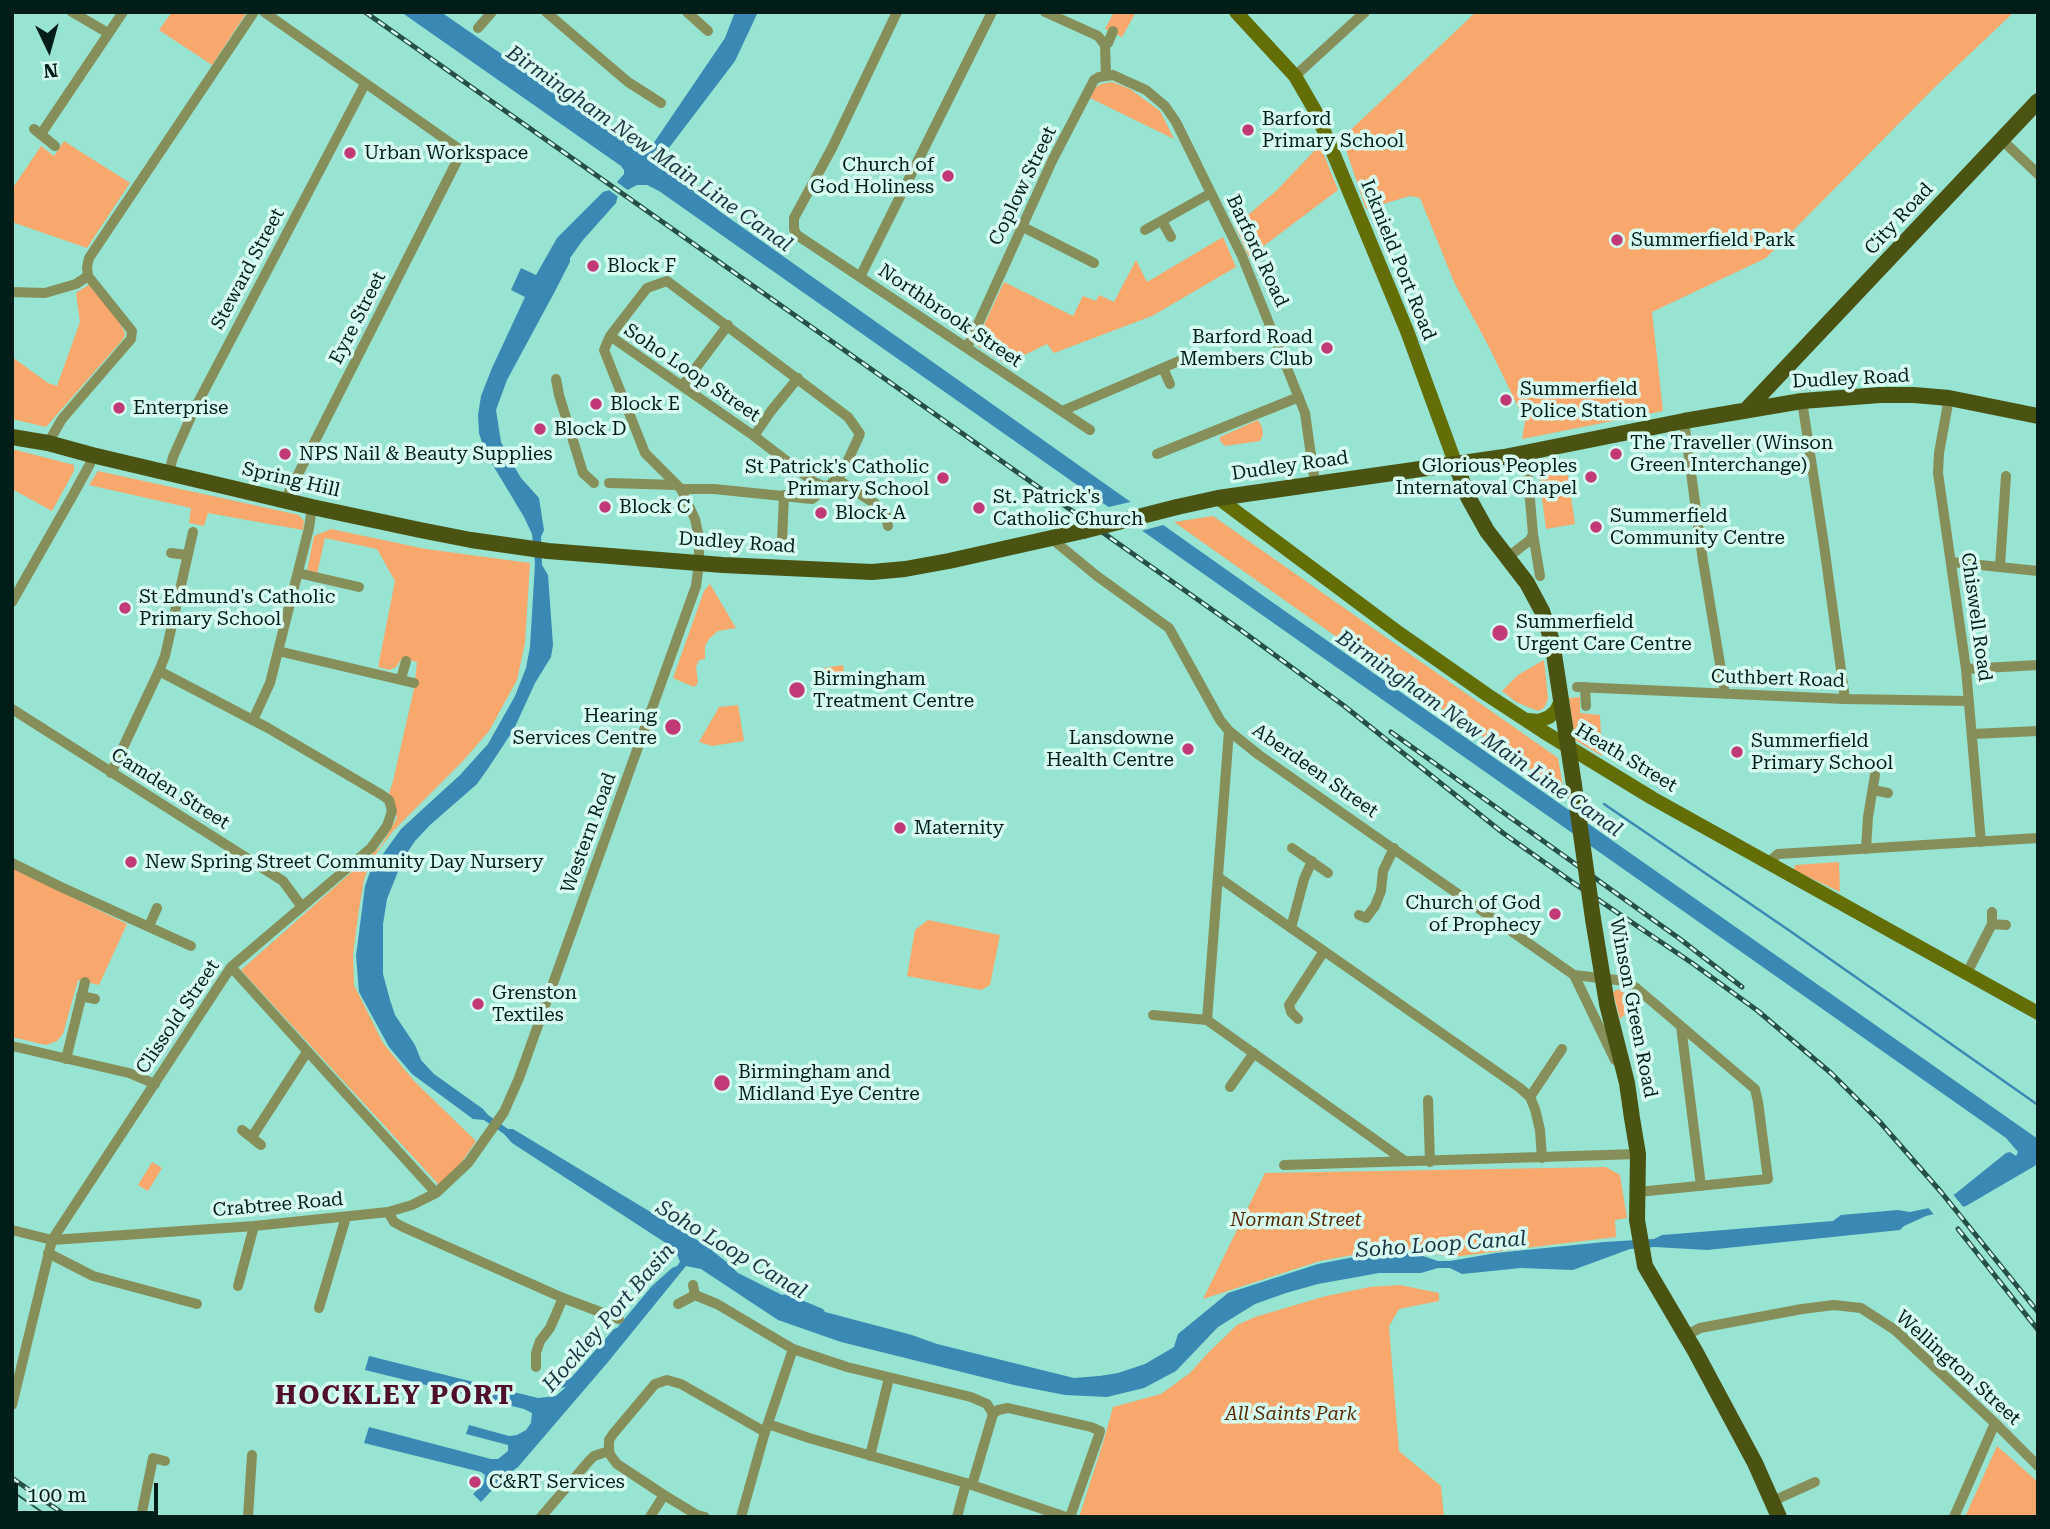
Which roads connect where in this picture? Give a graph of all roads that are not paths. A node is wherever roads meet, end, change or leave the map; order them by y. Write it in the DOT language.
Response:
graph roads {
  1 [pos="123,12"];
  2 [pos="254,12"];
  3 [pos="264,12"];
  4 [pos="492,12"];
  5 [pos="546,12"];
  6 [pos="687,12"];
  7 [pos="897,12"];
  8 [pos="992,12"];
  9 [pos="1045,12"];
  10 [pos="1236,12"];
  11 [pos="1365,12"];
  12 [pos="69,15"];
  13 [pos="478,28"];
  14 [pos="708,31"];
  15 [pos="1113,31"];
  16 [pos="108,33"];
  17 [pos="1105,45"];
  18 [pos="1106,76"];
  19 [pos="1295,76"];
  20 [pos="365,84"];
  21 [pos="2038,101"];
  22 [pos="661,103"];
  23 [pos="2002,140"];
  24 [pos="55,146"];
  25 [pos="2038,174"];
  26 [pos="1211,193"];
  27 [pos="1161,221"];
  28 [pos="1023,227"];
  29 [pos="1145,230"];
  30 [pos="1171,237"];
  31 [pos="1094,263"];
  32 [pos="88,276"];
  33 [pos="860,277"];
  34 [pos="12,292"];
  35 [pos="728,326"];
  36 [pos="610,336"];
  37 [pos="967,348"];
  38 [pos="1179,361"];
  39 [pos="1790,365"];
  40 [pos="1163,368"];
  41 [pos="798,378"];
  42 [pos="556,379"];
  43 [pos="1170,384"];
  44 [pos="683,385"];
  45 [pos="1299,397"];
  46 [pos="1949,398"];
  47 [pos="1794,402"];
  48 [pos="1747,409"];
  49 [pos="1062,411"];
  50 [pos="2037,415"];
  51 [pos="1684,421"];
  52 [pos="12,428"];
  53 [pos="1090,430"];
  54 [pos="754,436"];
  55 [pos="12,437"];
  56 [pos="48,443"];
  57 [pos="1157,454"];
  58 [pos="92,455"];
  59 [pos="1456,465"];
  60 [pos="169,472"];
  61 [pos="2006,476"];
  62 [pos="1528,477"];
  63 [pos="834,482"];
  64 [pos="594,483"];
  65 [pos="609,483"];
  66 [pos="1315,484"];
  67 [pos="679,487"];
  68 [pos="784,495"];
  69 [pos="1218,498"];
  70 [pos="285,500"];
  71 [pos="312,507"];
  72 [pos="888,526"];
  73 [pos="193,532"];
  74 [pos="1533,534"];
  75 [pos="1054,538"];
  76 [pos="782,542"];
  77 [pos="548,551"];
  78 [pos="171,553"];
  79 [pos="187,555"];
  80 [pos="1508,557"];
  81 [pos="1951,562"];
  82 [pos="699,563"];
  83 [pos="2000,566"];
  84 [pos="2038,571"];
  85 [pos="298,573"];
  86 [pos="1540,576"];
  87 [pos="359,587"];
  88 [pos="12,602"];
  89 [pos="278,651"];
  90 [pos="406,661"];
  91 [pos="2038,664"];
  92 [pos="1966,669"];
  93 [pos="159,671"];
  94 [pos="401,679"];
  95 [pos="414,683"];
  96 [pos="1725,694"];
  97 [pos="1845,699"];
  98 [pos="1561,701"];
  99 [pos="1969,701"];
  100 [pos="1586,706"];
  101 [pos="12,709"];
  102 [pos="253,720"];
  103 [pos="1528,720"];
  104 [pos="1228,731"];
  105 [pos="2038,731"];
  106 [pos="1973,734"];
  107 [pos="1568,746"];
  108 [pos="111,773"];
  109 [pos="1875,775"];
  110 [pos="1873,790"];
  111 [pos="1888,793"];
  112 [pos="2038,838"];
  113 [pos="1981,842"];
  114 [pos="1292,848"];
  115 [pos="1394,848"];
  116 [pos="1866,849"];
  117 [pos="1312,861"];
  118 [pos="12,863"];
  119 [pos="1768,863"];
  120 [pos="1328,873"];
  121 [pos="1217,877"];
  122 [pos="302,907"];
  123 [pos="157,908"];
  124 [pos="1993,912"];
  125 [pos="1359,915"];
  126 [pos="1993,924"];
  127 [pos="2006,925"];
  128 [pos="149,926"];
  129 [pos="1291,928"];
  130 [pos="191,946"];
  131 [pos="1324,951"];
  132 [pos="231,967"];
  133 [pos="1967,973"];
  134 [pos="1574,975"];
  135 [pos="1602,979"];
  136 [pos="85,982"];
  137 [pos="82,996"];
  138 [pos="95,999"];
  139 [pos="2038,1013"];
  140 [pos="1153,1015"];
  141 [pos="1298,1019"];
  142 [pos="1207,1020"];
  143 [pos="1681,1026"];
  144 [pos="12,1046"];
  145 [pos="1562,1049"];
  146 [pos="307,1052"];
  147 [pos="1254,1054"];
  148 [pos="66,1059"];
  149 [pos="1627,1083"];
  150 [pos="155,1084"];
  151 [pos="1230,1087"];
  152 [pos="1530,1097"];
  153 [pos="1428,1100"];
  154 [pos="242,1130"];
  155 [pos="481,1145"];
  156 [pos="1638,1154"];
  157 [pos="1542,1158"];
  158 [pos="1430,1161"];
  159 [pos="1406,1162"];
  160 [pos="1284,1165"];
  161 [pos="1701,1186"];
  162 [pos="1638,1192"];
  163 [pos="436,1193"];
  164 [pos="388,1212"];
  165 [pos="345,1217"];
  166 [pos="254,1226"];
  167 [pos="12,1230"];
  168 [pos="52,1240"];
  169 [pos="48,1253"];
  170 [pos="229,1276"];
  171 [pos="563,1298"];
  172 [pos="197,1304"];
  173 [pos="678,1304"];
  174 [pos="319,1308"];
  175 [pos="619,1319"];
  176 [pos="1685,1336"];
  177 [pos="793,1349"];
  178 [pos="536,1367"];
  179 [pos="889,1378"];
  180 [pos="12,1405"];
  181 [pos="993,1413"];
  182 [pos="1995,1423"];
  183 [pos="766,1428"];
  184 [pos="609,1451"];
  185 [pos="252,1455"];
  186 [pos="870,1456"];
  187 [pos="165,1461"];
  188 [pos="2038,1466"];
  189 [pos="1815,1482"];
  190 [pos="969,1484"];
  191 [pos="664,1495"];
  192 [pos="1773,1501"];
  193 [pos="141,1517"];
  194 [pos="248,1517"];
  195 [pos="541,1517"];
  196 [pos="650,1517"];
  197 [pos="705,1517"];
  198 [pos="741,1517"];
  199 [pos="957,1517"];
  200 [pos="1068,1517"];
  201 [pos="1779,1517"];
  202 [pos="1954,1517"];
  1 -- 16 [label="street"];
  2 -- 32 [label="street"];
  3 -- 20 [label="street"];
  4 -- 13 [label="street"];
  5 -- 22 [label="street"];
  6 -- 14 [label="street"];
  7 -- 33 [label="street, Northbrook Street"];
  8 -- 33 [label="street"];
  9 -- 17 [label="street"];
  10 -- 19 [label="main road, Icknield Port Road"];
  11 -- 19 [label="street"];
  12 -- 16 [label="street"];
  15 -- 17 [label="street"];
  16 -- 24 [label="street"];
  17 -- 18 [label="street"];
  18 -- 26 [label="street, Barford Road"];
  18 -- 28 [label="street, Coplow Street"];
  19 -- 59 [label="main road, Icknield Port Road"];
  20 -- 60 [label="street, Steward Street"];
  20 -- 70 [label="street, Eyre Street"];
  21 -- 23 [label="main road, City Road"];
  23 -- 25 [label="street"];
  23 -- 39 [label="main road, City Road"];
  26 -- 27 [label="street"];
  26 -- 45 [label="street, Barford Road"];
  27 -- 29 [label="street"];
  27 -- 30 [label="street"];
  28 -- 31 [label="street"];
  28 -- 37 [label="street, Coplow Street"];
  32 -- 34 [label="street"];
  32 -- 56 [label="street"];
  33 -- 37 [label="street, Northbrook Street"];
  35 -- 36 [label="street"];
  35 -- 41 [label="street"];
  35 -- 44 [label="street"];
  36 -- 44 [label="street, Soho Loop Street"];
  36 -- 67 [label="street, Soho Loop Street"];
  37 -- 49 [label="street, Northbrook Street"];
  38 -- 40 [label="street"];
  39 -- 47 [label="main road"];
  39 -- 48 [label="main road, City Road"];
  40 -- 43 [label="street"];
  40 -- 49 [label="street"];
  41 -- 54 [label="street"];
  41 -- 63 [label="street"];
  42 -- 64 [label="street"];
  44 -- 54 [label="street, Soho Loop Street"];
  45 -- 57 [label="street"];
  45 -- 66 [label="street, Barford Road"];
  46 -- 47 [label="main road, Dudley Road"];
  46 -- 50 [label="main road, Dudley Road"];
  46 -- 81 [label="street, Chiswell Road"];
  47 -- 48 [label="main road, Dudley Road"];
  47 -- 97 [label="street"];
  48 -- 51 [label="main road, Dudley Road"];
  49 -- 53 [label="street, Northbrook Street"];
  51 -- 59 [label="main road, Dudley Road"];
  51 -- 96 [label="street"];
  52 -- 56 [label="main road, Spring Hill"];
  54 -- 63 [label="street, Soho Loop Street"];
  55 -- 56 [label="main road, Spring Hill"];
  56 -- 58 [label="main road, Spring Hill"];
  58 -- 60 [label="main road, Spring Hill"];
  58 -- 88 [label="street"];
  59 -- 66 [label="main road, Dudley Road"];
  59 -- 80 [label="main road, Winson Green Road"];
  60 -- 70 [label="main road, Spring Hill"];
  61 -- 83 [label="street"];
  62 -- 74 [label="street"];
  63 -- 68 [label="street"];
  63 -- 72 [label="street, Soho Loop Street"];
  65 -- 67 [label="street"];
  66 -- 69 [label="main road, Dudley Road"];
  67 -- 68 [label="street"];
  67 -- 82 [label="street, Soho Loop Street"];
  68 -- 76 [label="street"];
  69 -- 75 [label="main road, Dudley Road, bridge"];
  69 -- 103 [label="main road, Heath Street"];
  70 -- 71 [label="main road, Spring Hill"];
  71 -- 77 [label="main road, Spring Hill"];
  71 -- 85 [label="street"];
  73 -- 79 [label="street"];
  74 -- 80 [label="street"];
  74 -- 86 [label="street"];
  75 -- 82 [label="main road, Dudley Road"];
  75 -- 104 [label="street, Aberdeen Street"];
  77 -- 82 [label="main road, Dudley Road"];
  78 -- 79 [label="street"];
  79 -- 93 [label="street"];
  80 -- 98 [label="main road, Winson Green Road"];
  81 -- 83 [label="street"];
  81 -- 92 [label="street, Chiswell Road"];
  82 -- 155 [label="street, Western Road"];
  83 -- 84 [label="street"];
  85 -- 87 [label="street"];
  85 -- 89 [label="street"];
  89 -- 94 [label="street"];
  89 -- 102 [label="street"];
  90 -- 94 [label="street"];
  91 -- 92 [label="street"];
  92 -- 99 [label="street, Chiswell Road"];
  93 -- 102 [label="street"];
  93 -- 108 [label="street"];
  94 -- 95 [label="street"];
  96 -- 97 [label="street, Cuthbert Road"];
  96 -- 100 [label="street, Cuthbert Road"];
  97 -- 99 [label="street, Cuthbert Road"];
  98 -- 103 [label="main road"];
  98 -- 107 [label="main road, Winson Green Road"];
  99 -- 106 [label="street, Chiswell Road"];
  101 -- 108 [label="street, Camden Street"];
  102 -- 122 [label="street, Clissold Street"];
  103 -- 107 [label="main road, Heath Street"];
  104 -- 115 [label="street, Aberdeen Street"];
  104 -- 121 [label="street"];
  105 -- 106 [label="street"];
  106 -- 113 [label="street, Chiswell Road"];
  107 -- 119 [label="main road, Heath Street"];
  107 -- 135 [label="main road, Winson Green Road, bridge"];
  108 -- 122 [label="street, Camden Street"];
  109 -- 110 [label="street"];
  110 -- 111 [label="street"];
  110 -- 116 [label="street"];
  112 -- 113 [label="street"];
  113 -- 116 [label="street"];
  114 -- 117 [label="street"];
  115 -- 125 [label="street"];
  115 -- 134 [label="street, Aberdeen Street"];
  116 -- 119 [label="street"];
  117 -- 120 [label="street"];
  117 -- 129 [label="street"];
  118 -- 128 [label="street"];
  119 -- 133 [label="main road, Heath Street"];
  121 -- 129 [label="street"];
  121 -- 142 [label="street"];
  122 -- 132 [label="street, Clissold Street"];
  123 -- 128 [label="street"];
  124 -- 126 [label="street"];
  126 -- 127 [label="street"];
  126 -- 133 [label="street"];
  128 -- 130 [label="street"];
  129 -- 131 [label="street"];
  131 -- 141 [label="street"];
  131 -- 152 [label="street"];
  132 -- 146 [label="street"];
  132 -- 150 [label="street, Clissold Street"];
  133 -- 139 [label="main road, Heath Street"];
  134 -- 135 [label="street, Aberdeen Street"];
  134 -- 149 [label="street"];
  135 -- 143 [label="street, Aberdeen Street"];
  135 -- 149 [label="main road, Winson Green Road"];
  136 -- 137 [label="street"];
  137 -- 138 [label="street"];
  137 -- 148 [label="street"];
  140 -- 142 [label="street"];
  142 -- 147 [label="street"];
  143 -- 161 [label="street"];
  143 -- 161 [label="street, Aberdeen Street"];
  144 -- 148 [label="street"];
  145 -- 152 [label="street"];
  146 -- 154 [label="street"];
  146 -- 163 [label="street"];
  147 -- 151 [label="street"];
  147 -- 159 [label="street"];
  148 -- 150 [label="street"];
  149 -- 156 [label="main road, Winson Green Road"];
  150 -- 168 [label="street, Clissold Street"];
  152 -- 157 [label="street"];
  153 -- 158 [label="street"];
  155 -- 163 [label="street, Crabtree Road"];
  156 -- 157 [label="street"];
  156 -- 162 [label="main road, Winson Green Road"];
  157 -- 158 [label="street"];
  158 -- 159 [label="street"];
  159 -- 160 [label="street"];
  161 -- 162 [label="street"];
  162 -- 176 [label="main road, Winson Green Road"];
  163 -- 164 [label="street, Crabtree Road"];
  164 -- 165 [label="street, Crabtree Road"];
  164 -- 171 [label="street"];
  165 -- 166 [label="street, Crabtree Road"];
  165 -- 174 [label="street"];
  166 -- 168 [label="street, Crabtree Road"];
  166 -- 170 [label="street"];
  167 -- 168 [label="street, Crabtree Road"];
  168 -- 169 [label="street, Clissold Street"];
  169 -- 172 [label="street"];
  169 -- 180 [label="street, Clissold Street"];
  171 -- 175 [label="street"];
  171 -- 178 [label="street"];
  173 -- 177 [label="street"];
  176 -- 182 [label="street, Wellington Street"];
  176 -- 192 [label="main road"];
  177 -- 179 [label="street"];
  177 -- 183 [label="street"];
  179 -- 181 [label="street"];
  179 -- 186 [label="street"];
  181 -- 190 [label="street"];
  181 -- 200 [label="street"];
  182 -- 188 [label="street, Wellington Street"];
  182 -- 202 [label="street"];
  183 -- 184 [label="street"];
  183 -- 186 [label="street"];
  183 -- 198 [label="street"];
  184 -- 191 [label="street"];
  184 -- 195 [label="street"];
  185 -- 194 [label="street"];
  186 -- 190 [label="street"];
  187 -- 193 [label="street"];
  189 -- 192 [label="street"];
  190 -- 199 [label="street"];
  190 -- 200 [label="street"];
  191 -- 196 [label="street"];
  191 -- 197 [label="street"];
  192 -- 201 [label="main road"];
}
